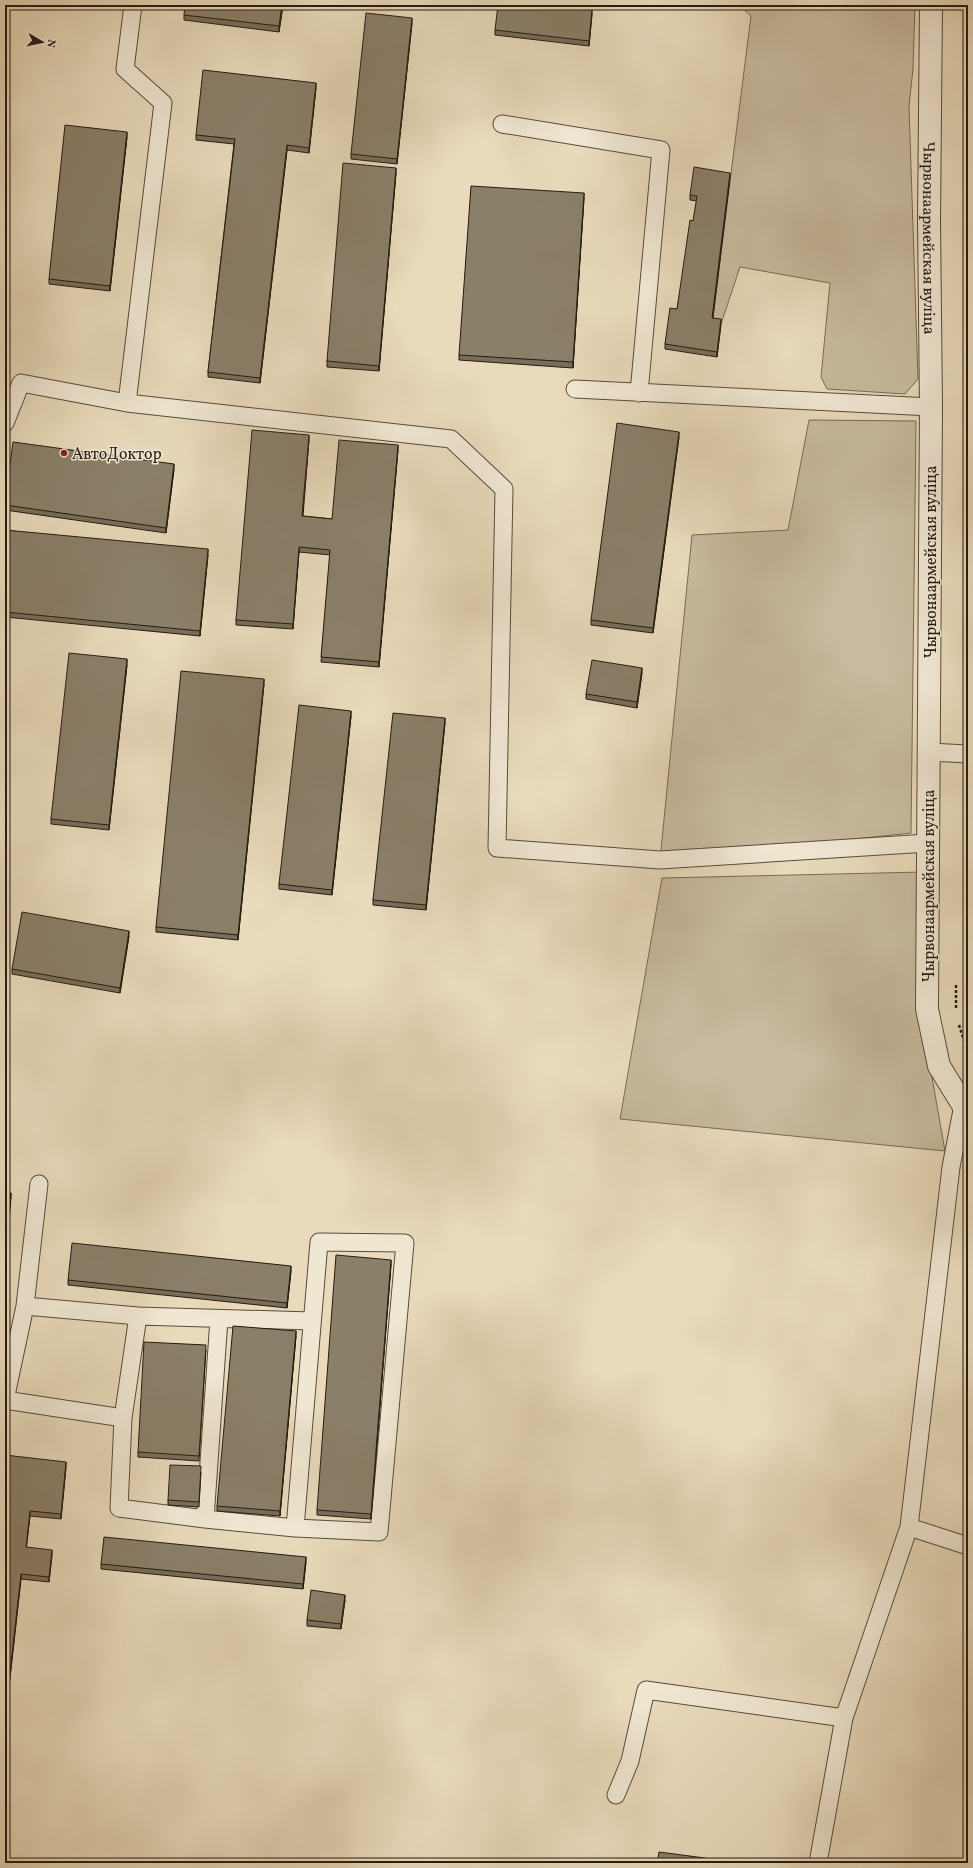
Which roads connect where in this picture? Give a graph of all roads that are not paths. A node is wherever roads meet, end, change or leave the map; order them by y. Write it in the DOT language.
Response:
graph roads {
  1 [pos="133,5"];
  2 [pos="931,5"];
  3 [pos="502,124"];
  4 [pos="575,389"];
  5 [pos="638,393"];
  6 [pos="127,403"];
  7 [pos="931,407"];
  8 [pos="5,423"];
  9 [pos="930,752"];
  10 [pos="968,754"];
  11 [pos="928,843"];
  12 [pos="966,1107"];
  13 [pos="39,1184"];
  14 [pos="25,1306"];
  15 [pos="138,1316"];
  16 [pos="219,1319"];
  17 [pos="312,1321"];
  18 [pos="5,1400"];
  19 [pos="123,1418"];
  20 [pos="205,1519"];
  21 [pos="909,1527"];
  22 [pos="295,1528"];
  23 [pos="968,1546"];
  24 [pos="844,1718"];
  25 [pos="616,1795"];
  26 [pos="818,1863"];
  1 -- 6 [label="lane"];
  2 -- 7 [label="street, Чырвонаармейская вуліца"];
  3 -- 5 [label="lane"];
  4 -- 5 [label="lane"];
  5 -- 7 [label="lane"];
  6 -- 8 [label="lane"];
  6 -- 11 [label="lane"];
  7 -- 9 [label="street, Чырвонаармейская вуліца"];
  9 -- 10 [label="lane"];
  9 -- 11 [label="street, Чырвонаармейская вуліца"];
  11 -- 12 [label="street, Чырвонаармейская вуліца"];
  12 -- 21 [label="lane"];
  13 -- 14 [label="lane"];
  14 -- 15 [label="lane"];
  14 -- 18 [label="lane"];
  15 -- 16 [label="lane"];
  15 -- 19 [label="lane"];
  16 -- 17 [label="lane"];
  16 -- 20 [label="lane"];
  17 -- 22 [label="lane"];
  17 -- 22 [label="lane"];
  18 -- 19 [label="lane"];
  19 -- 20 [label="lane"];
  20 -- 22 [label="lane"];
  21 -- 23 [label="lane"];
  21 -- 24 [label="lane"];
  24 -- 25 [label="lane"];
  24 -- 26 [label="lane"];
}
